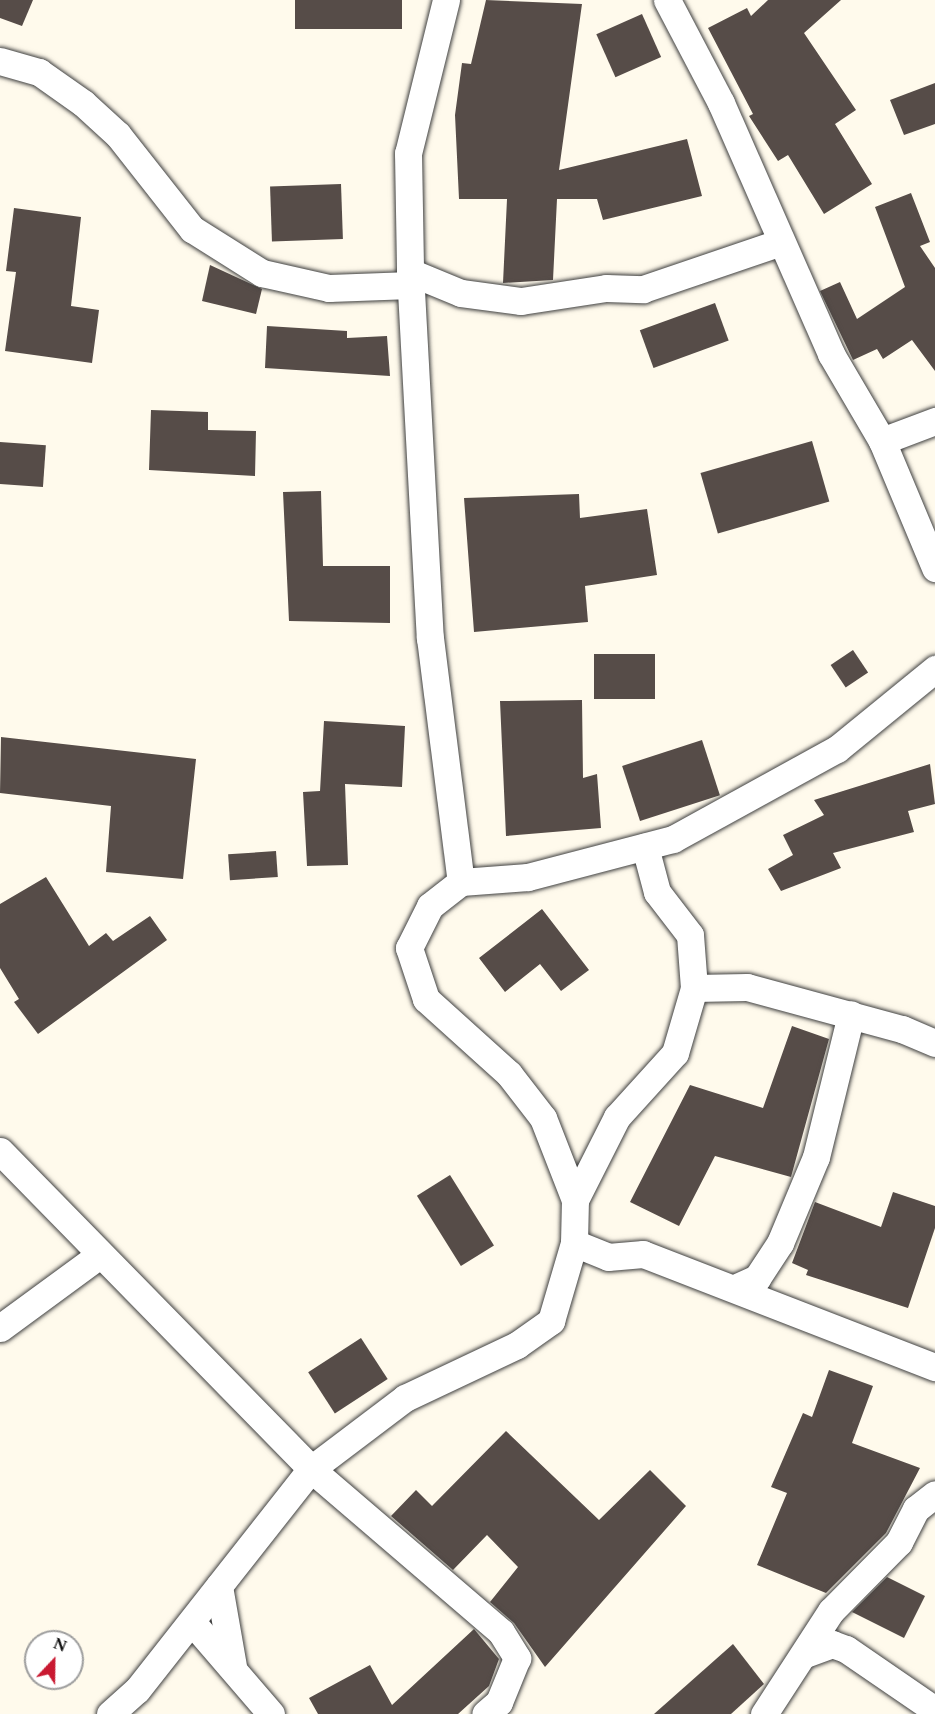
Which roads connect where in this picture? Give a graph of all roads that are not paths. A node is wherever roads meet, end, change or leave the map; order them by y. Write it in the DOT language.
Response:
graph roads {
  1 [pos="446,0"];
  2 [pos="667,0"];
  3 [pos="0,61"];
  4 [pos="781,242"];
  5 [pos="410,279"];
  6 [pos="935,421"];
  7 [pos="882,441"];
  8 [pos="935,568"];
  9 [pos="935,669"];
  10 [pos="645,847"];
  11 [pos="461,882"];
  12 [pos="694,988"];
  13 [pos="851,1014"];
  14 [pos="935,1043"];
  15 [pos="0,1151"];
  16 [pos="574,1200"];
  17 [pos="573,1243"];
  18 [pos="99,1256"];
  19 [pos="739,1286"];
  20 [pos="0,1328"];
  21 [pos="935,1367"];
  22 [pos="311,1468"];
  23 [pos="935,1494"];
  24 [pos="219,1586"];
  25 [pos="185,1630"];
  26 [pos="805,1654"];
  27 [pos="233,1666"];
  28 [pos="935,1710"];
  29 [pos="110,1714"];
  30 [pos="271,1714"];
  31 [pos="485,1714"];
  32 [pos="764,1714"];
  1 -- 5 [label="street"];
  2 -- 4 [label="street"];
  3 -- 5 [label="street"];
  4 -- 5 [label="street"];
  4 -- 7 [label="street"];
  5 -- 11 [label="street"];
  6 -- 7 [label="street"];
  7 -- 8 [label="street"];
  9 -- 10 [label="street"];
  10 -- 11 [label="street"];
  10 -- 12 [label="street"];
  11 -- 16 [label="street"];
  12 -- 13 [label="street"];
  12 -- 16 [label="street"];
  13 -- 14 [label="street"];
  13 -- 19 [label="street"];
  15 -- 18 [label="street"];
  16 -- 17 [label="street"];
  17 -- 19 [label="street"];
  17 -- 22 [label="street"];
  18 -- 20 [label="street"];
  18 -- 22 [label="street"];
  19 -- 21 [label="street"];
  22 -- 24 [label="street"];
  22 -- 31 [label="street"];
  23 -- 26 [label="street"];
  24 -- 25 [label="street"];
  24 -- 27 [label="street"];
  25 -- 27 [label="street"];
  25 -- 29 [label="street"];
  26 -- 28 [label="street"];
  26 -- 32 [label="street"];
  27 -- 30 [label="street"];
}
